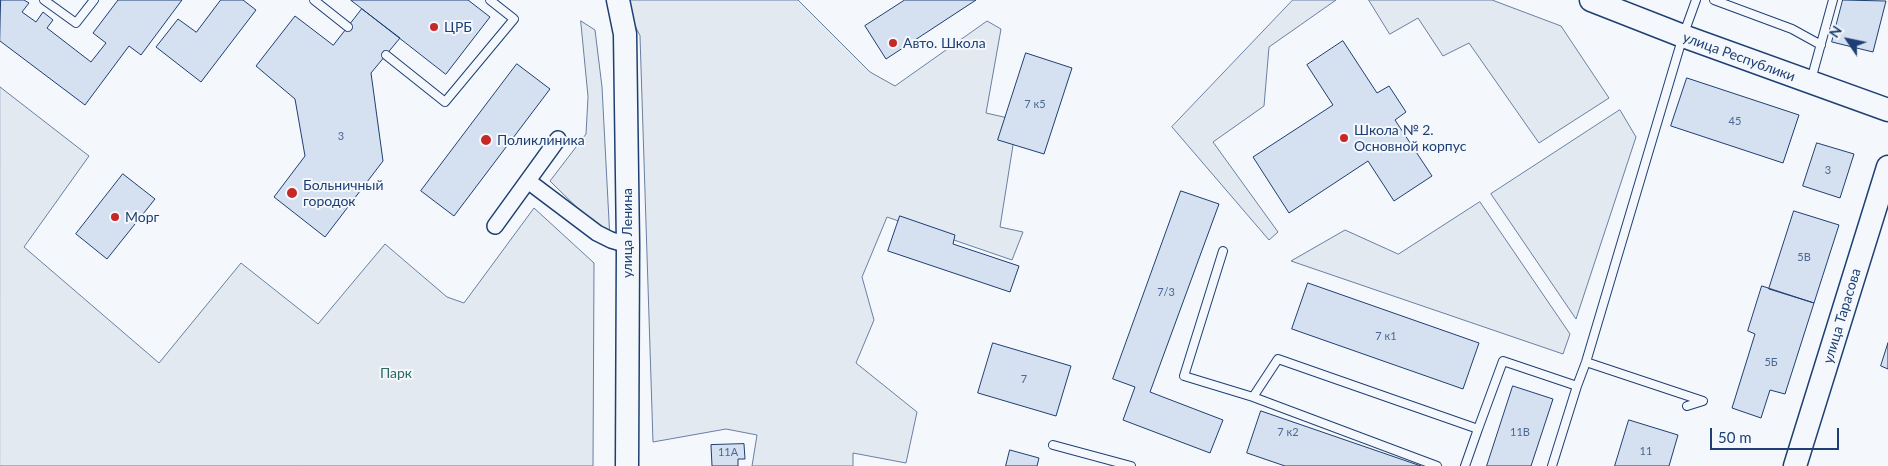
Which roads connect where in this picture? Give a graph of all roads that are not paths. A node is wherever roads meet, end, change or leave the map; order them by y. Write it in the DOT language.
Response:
graph roads {
  1 [pos="44,0"];
  2 [pos="94,0"];
  3 [pos="314,0"];
  4 [pos="490,0"];
  5 [pos="618,0"];
  6 [pos="1591,0"];
  7 [pos="1696,0"];
  8 [pos="1714,0"];
  9 [pos="1834,0"];
  10 [pos="348,27"];
  11 [pos="1683,36"];
  12 [pos="1821,46"];
  13 [pos="386,55"];
  14 [pos="1810,83"];
  15 [pos="1888,110"];
  16 [pos="558,139"];
  17 [pos="1888,167"];
  18 [pos="528,181"];
  19 [pos="495,226"];
  20 [pos="628,245"];
  21 [pos="1223,251"];
  22 [pos="1586,362"];
  23 [pos="1577,386"];
  24 [pos="1253,397"];
  25 [pos="1687,406"];
  26 [pos="1478,430"];
  27 [pos="1052,446"];
  28 [pos="627,466"];
  29 [pos="1131,466"];
  30 [pos="1437,466"];
  31 [pos="1465,466"];
  32 [pos="1552,466"];
  33 [pos="1795,466"];
  1 -- 2 [label="lane"];
  3 -- 10 [label="lane"];
  4 -- 13 [label="lane"];
  5 -- 20 [label="street, улица Ленина"];
  6 -- 11 [label="street, улица Республики"];
  7 -- 11 [label="lane"];
  8 -- 12 [label="lane"];
  9 -- 12 [label="lane"];
  11 -- 14 [label="street, улица Республики"];
  11 -- 22 [label="lane"];
  12 -- 14 [label="lane"];
  14 -- 15 [label="street, улица Республики"];
  16 -- 18 [label="street"];
  17 -- 33 [label="street, улица Тарасова"];
  18 -- 19 [label="street"];
  18 -- 20 [label="street"];
  20 -- 28 [label="street, улица Ленина"];
  21 -- 24 [label="lane"];
  22 -- 23 [label="lane"];
  22 -- 25 [label="lane"];
  23 -- 26 [label="lane"];
  23 -- 32 [label="lane"];
  24 -- 26 [label="lane"];
  24 -- 30 [label="lane"];
  26 -- 31 [label="lane"];
  27 -- 29 [label="lane"];
}
